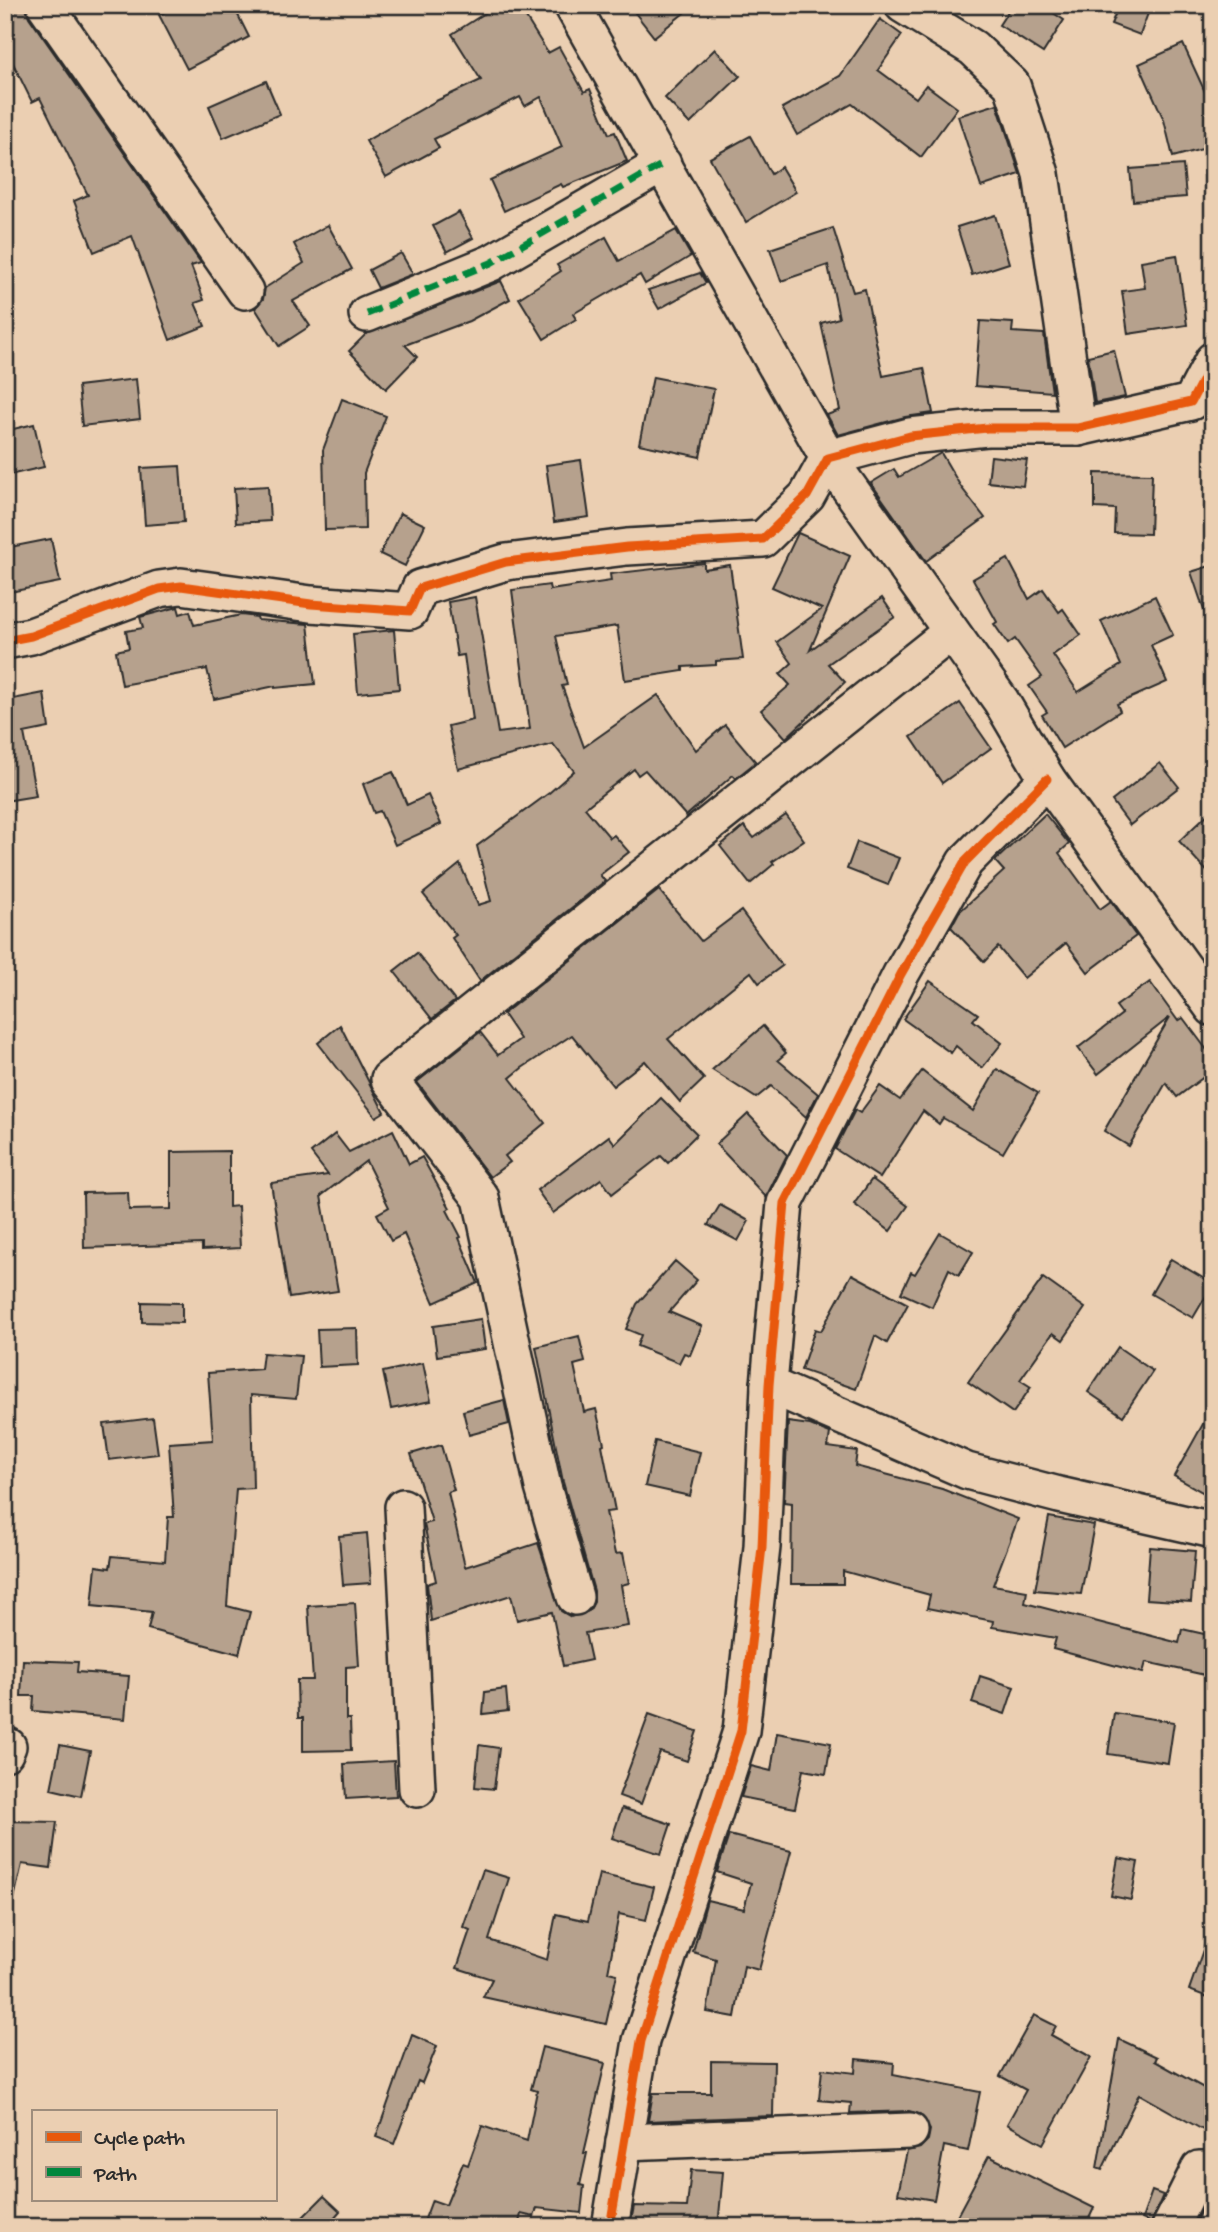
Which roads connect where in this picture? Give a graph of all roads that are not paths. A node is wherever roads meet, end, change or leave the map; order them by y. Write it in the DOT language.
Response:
graph roads {
  1 [pos="45,5"];
  2 [pos="572,5"];
  3 [pos="903,5"];
  4 [pos="663,164"];
  5 [pos="245,291"];
  6 [pos="367,314"];
  7 [pos="1213,360"];
  8 [pos="1078,428"];
  9 [pos="828,458"];
  10 [pos="951,632"];
  11 [pos="5,641"];
  12 [pos="1047,779"];
  13 [pos="1213,1008"];
  14 [pos="769,1385"];
  15 [pos="403,1507"];
  16 [pos="1213,1530"];
  17 [pos="575,1597"];
  18 [pos="417,1789"];
  19 [pos="910,2130"];
  20 [pos="624,2142"];
  21 [pos="1213,2169"];
  22 [pos="610,2227"];
  23 [pos="1170,2227"];
  1 -- 5 [label="street"];
  2 -- 4 [label="street"];
  3 -- 8 [label="street"];
  4 -- 6 [label="street"];
  4 -- 9 [label="street"];
  7 -- 8 [label="street"];
  8 -- 9 [label="street"];
  9 -- 10 [label="street"];
  9 -- 11 [label="street"];
  10 -- 12 [label="street"];
  10 -- 17 [label="street"];
  12 -- 13 [label="street"];
  12 -- 14 [label="street"];
  14 -- 16 [label="street"];
  14 -- 20 [label="street"];
  15 -- 18 [label="street"];
  19 -- 20 [label="street"];
  20 -- 22 [label="street"];
  21 -- 23 [label="street"];
}
